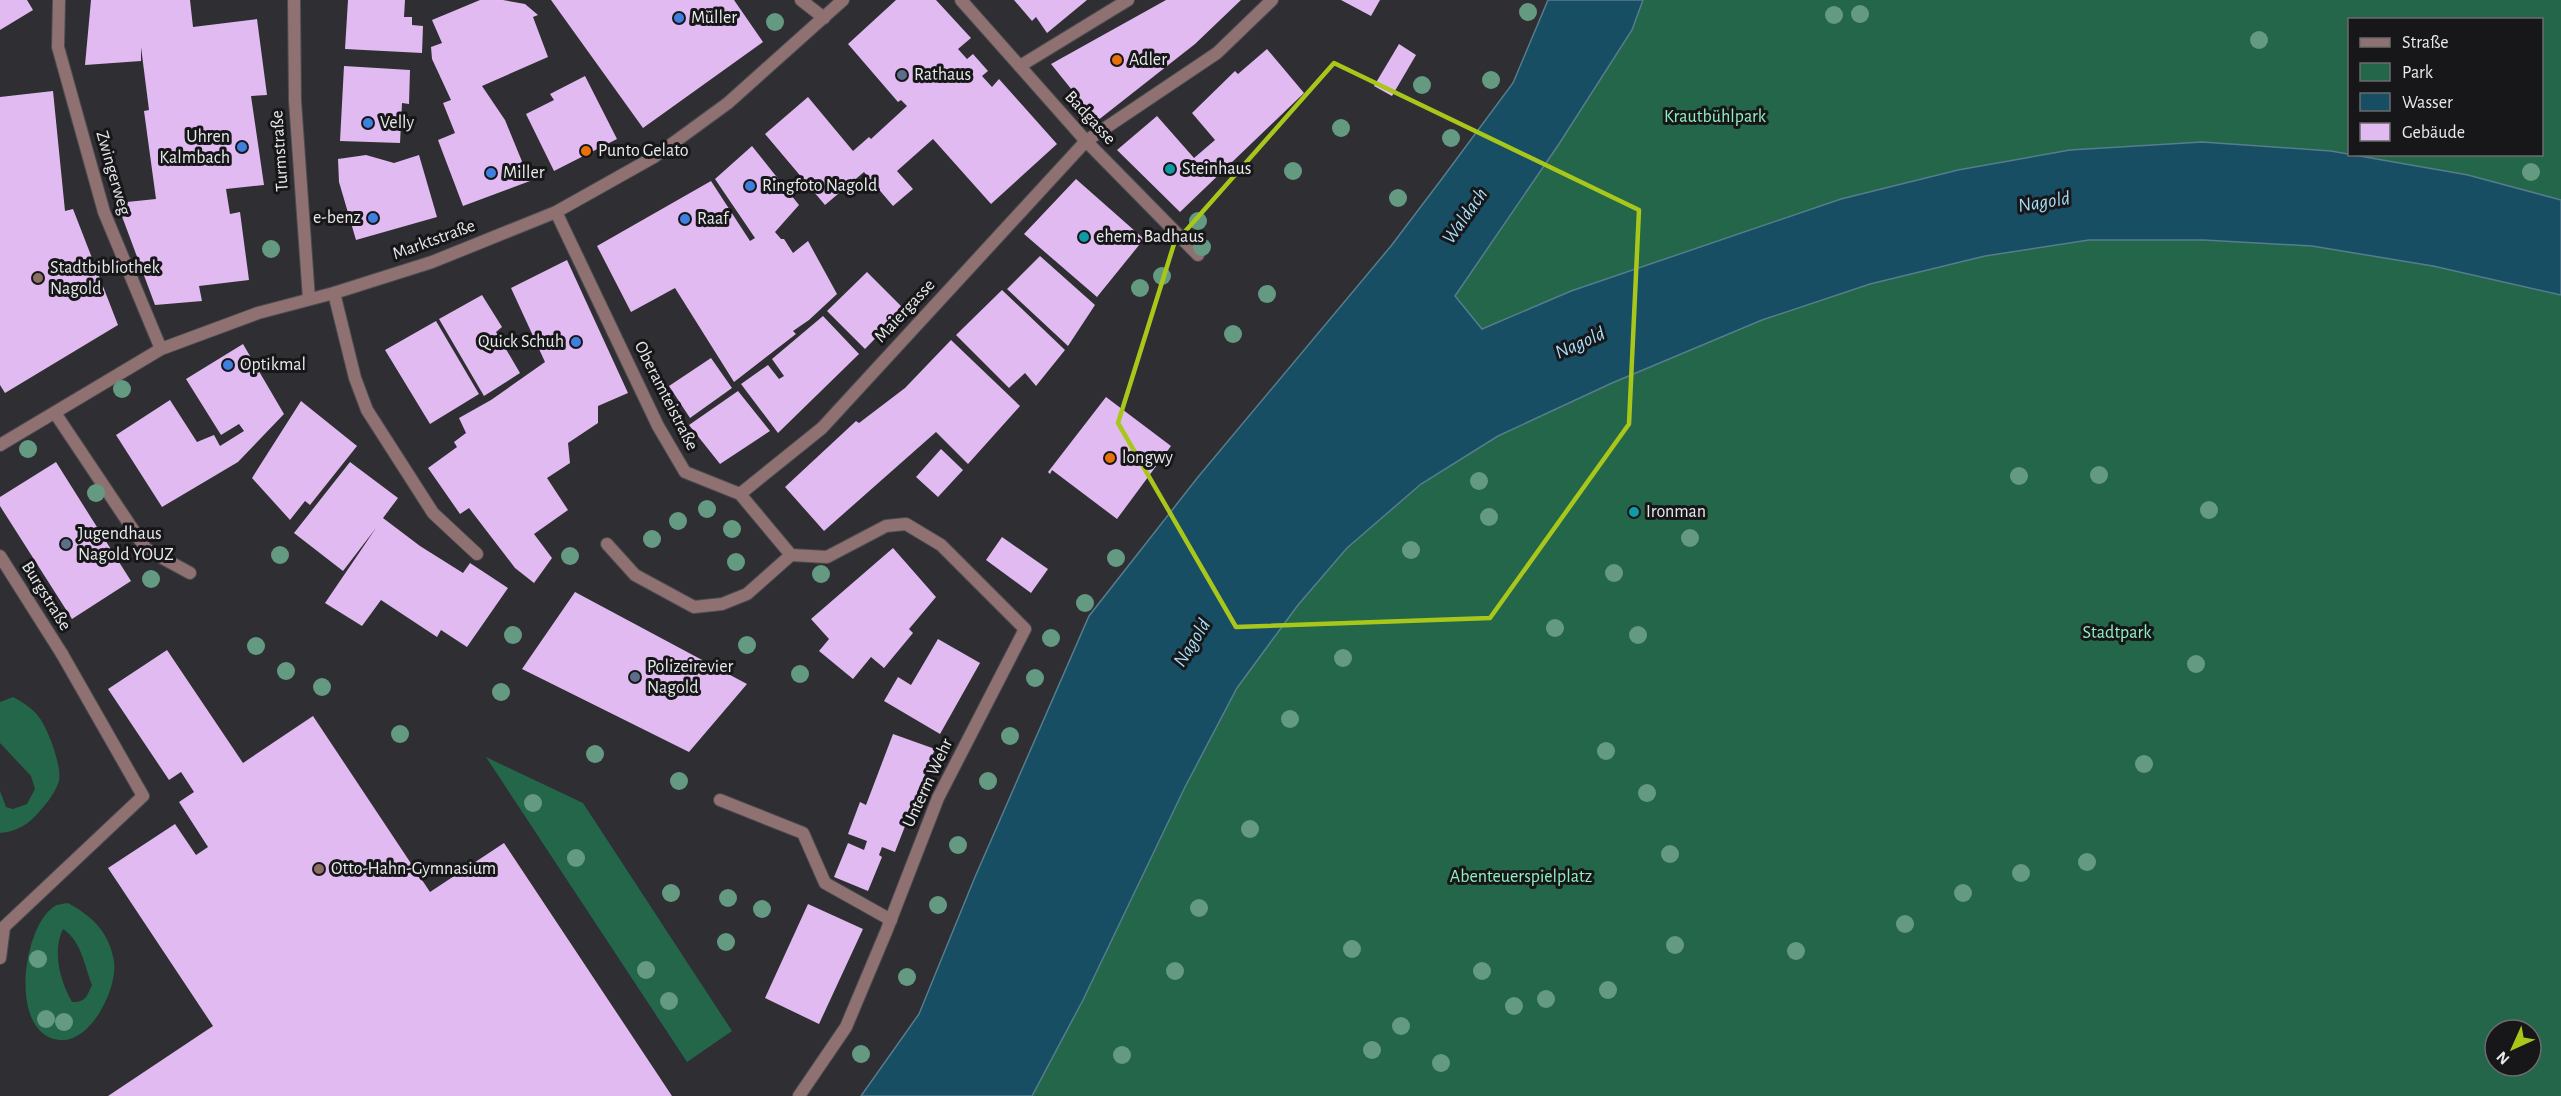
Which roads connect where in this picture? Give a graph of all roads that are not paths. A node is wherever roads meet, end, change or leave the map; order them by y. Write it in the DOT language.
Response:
graph roads {
  1 [pos="59,0"];
  2 [pos="294,0"];
  3 [pos="801,0"];
  4 [pos="843,0"];
  5 [pos="961,0"];
  6 [pos="1128,0"];
  7 [pos="1272,0"];
  8 [pos="824,18"];
  9 [pos="1020,66"];
  10 [pos="1086,141"];
  11 [pos="556,212"];
  12 [pos="1198,255"];
  13 [pos="334,293"];
  14 [pos="309,299"];
  15 [pos="161,349"];
  16 [pos="55,413"];
  17 [pos="0,445"];
  18 [pos="740,494"];
  19 [pos="607,544"];
  20 [pos="477,554"];
  21 [pos="790,555"];
  22 [pos="0,556"];
  23 [pos="190,573"];
  24 [pos="720,800"];
  25 [pos="891,920"];
  26 [pos="0,958"];
  27 [pos="799,1096"];
  1 -- 15 [label="street, Zwingerweg"];
  2 -- 14 [label="street, Turmstraße"];
  3 -- 8 [label="street"];
  4 -- 8 [label="street, Marktstraße"];
  5 -- 9 [label="street, Badgasse"];
  6 -- 9 [label="street"];
  7 -- 10 [label="street, Maiergasse"];
  8 -- 11 [label="street, Marktstraße"];
  9 -- 10 [label="street, Badgasse"];
  10 -- 12 [label="street, Badgasse"];
  10 -- 18 [label="street, Maiergasse"];
  11 -- 13 [label="street, Marktstraße"];
  11 -- 18 [label="street, Oberamteistraße"];
  13 -- 14 [label="street, Marktstraße"];
  13 -- 20 [label="street"];
  14 -- 15 [label="street, Marktstraße"];
  15 -- 16 [label="street, Marktstraße"];
  16 -- 17 [label="street, Marktstraße"];
  16 -- 23 [label="street"];
  18 -- 21 [label="street, Oberamteistraße"];
  19 -- 21 [label="street"];
  21 -- 25 [label="street, Unterm Wehr"];
  22 -- 26 [label="street, Burgstraße"];
  24 -- 25 [label="street"];
  25 -- 27 [label="street, Unterm Wehr"];
}
